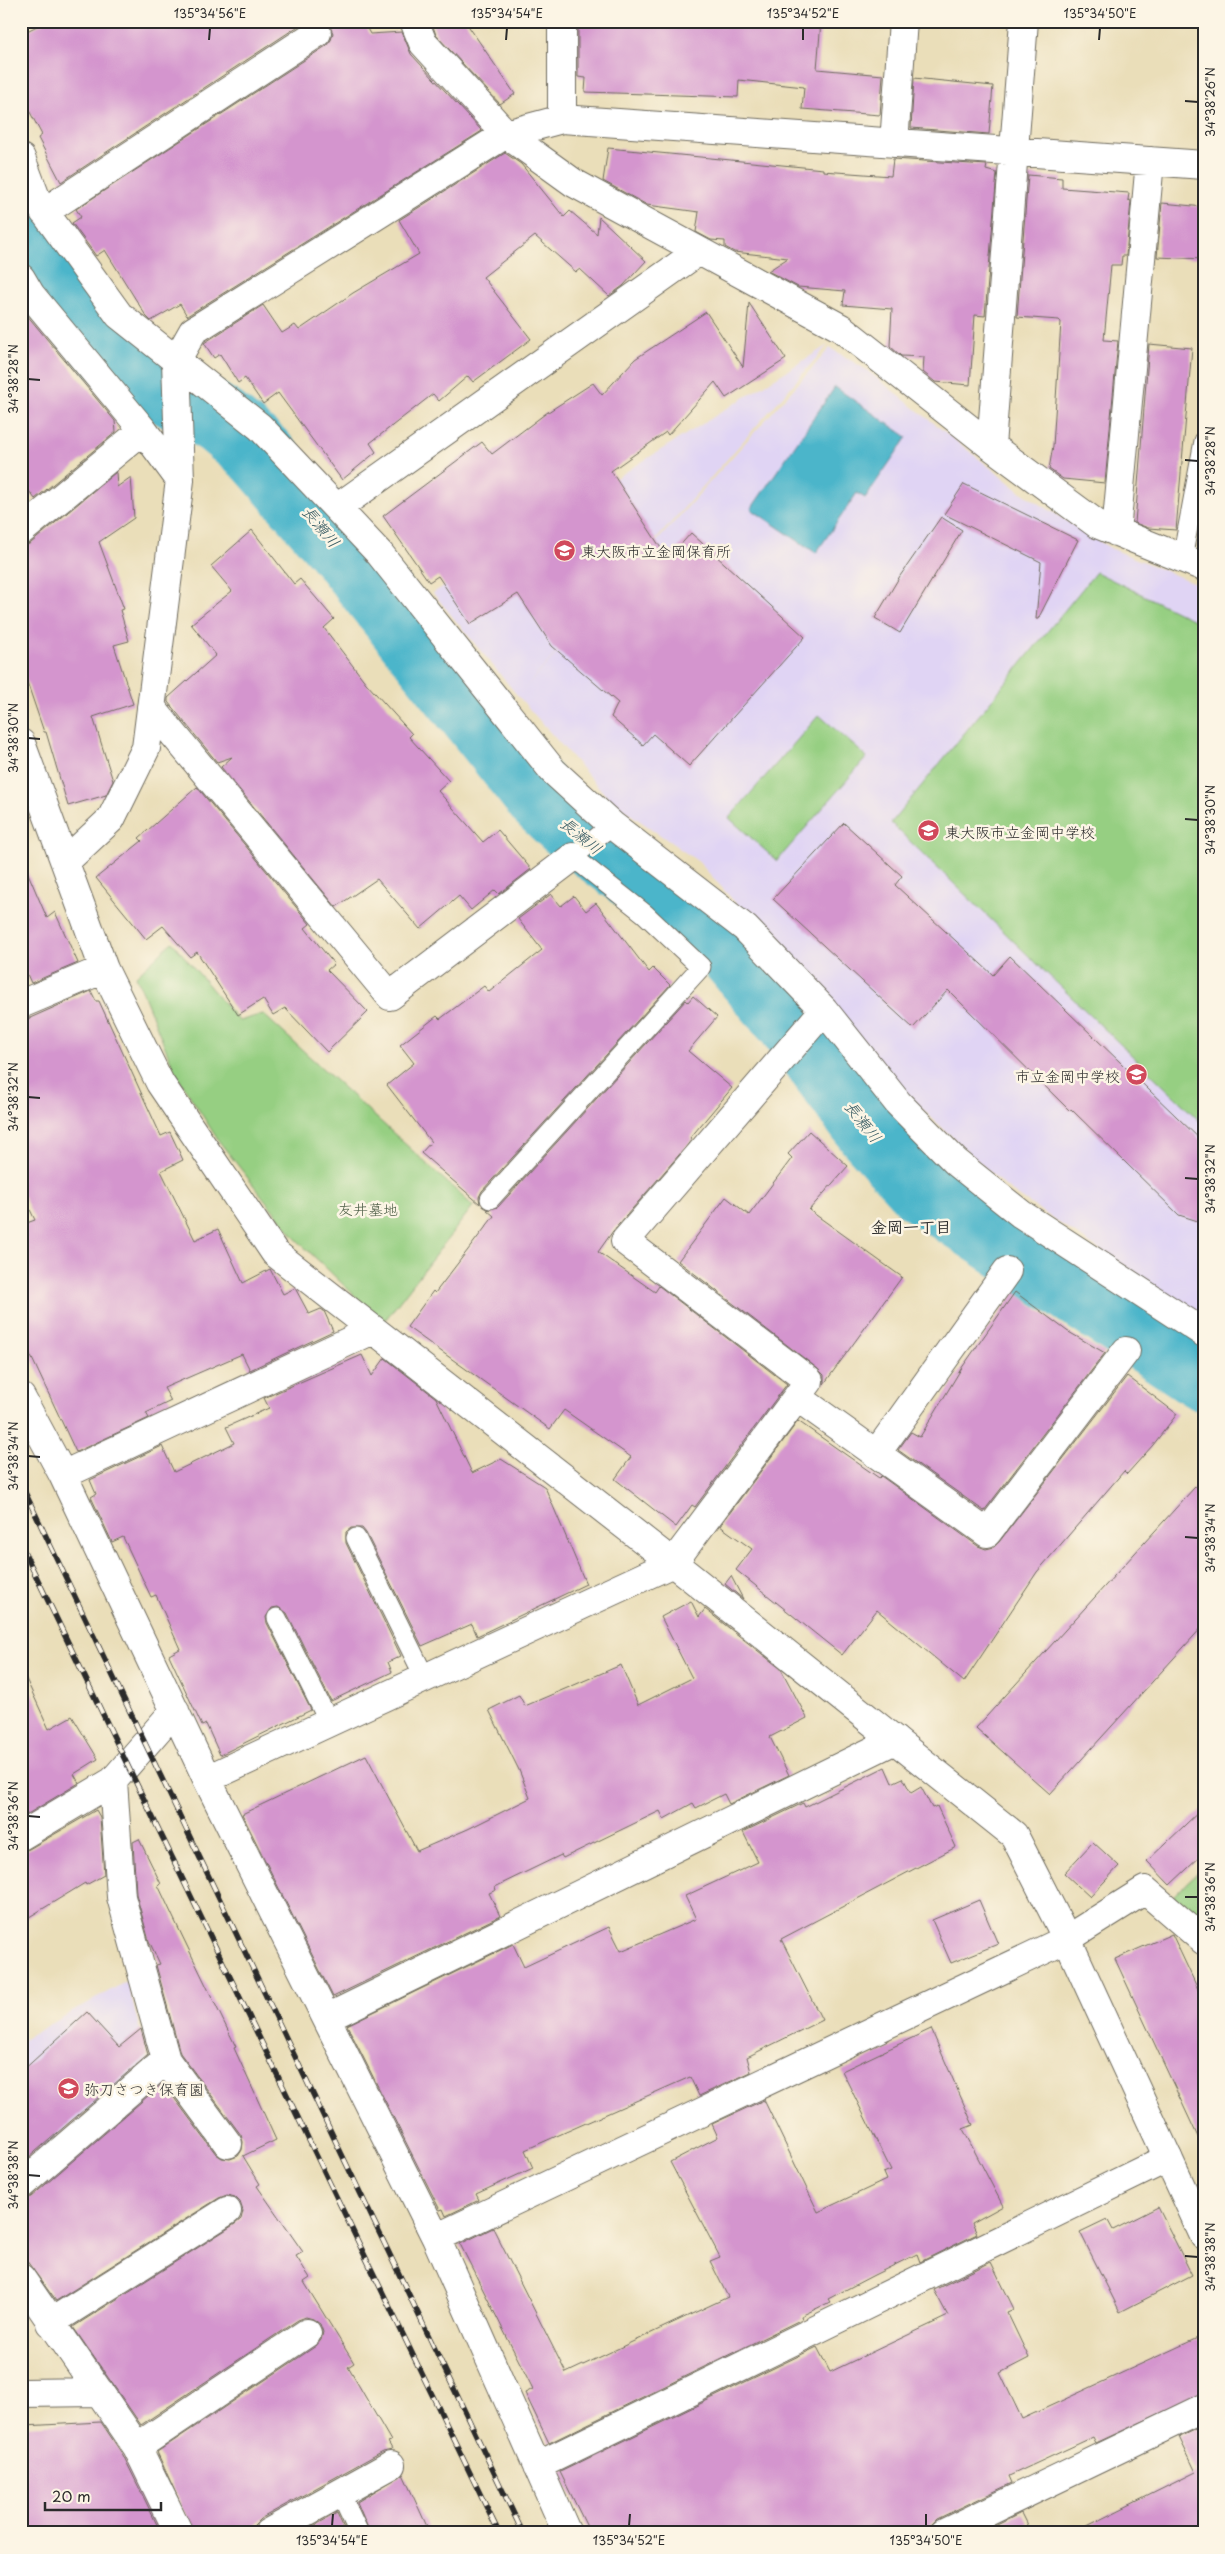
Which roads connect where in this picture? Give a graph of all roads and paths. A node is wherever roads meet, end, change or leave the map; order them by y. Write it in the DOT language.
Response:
graph roads {
  1 [pos="414,21"];
  2 [pos="562,21"];
  3 [pos="903,21"];
  4 [pos="1024,21"];
  5 [pos="317,32"];
  6 [pos="562,120"];
  7 [pos="506,134"];
  8 [pos="894,143"];
  9 [pos="1014,152"];
  10 [pos="21,158"];
  11 [pos="1150,161"];
  12 [pos="1204,165"];
  13 [pos="44,212"];
  14 [pos="699,251"];
  15 [pos="25,292"];
  16 [pos="176,362"];
  17 [pos="143,430"];
  18 [pos="1204,441"];
  19 [pos="991,446"];
  20 [pos="180,480"];
  21 [pos="337,508"];
  22 [pos="21,531"];
  23 [pos="1116,532"];
  24 [pos="1193,563"];
  25 [pos="151,707"];
  26 [pos="21,743"];
  27 [pos="605,831"];
  28 [pos="577,855"];
  29 [pos="66,861"];
  30 [pos="104,969"];
  31 [pos="21,1004"];
  32 [pos="817,1018"];
  33 [pos="490,1199"];
  34 [pos="1007,1271"];
  35 [pos="373,1330"];
  36 [pos="1204,1333"];
  37 [pos="1126,1350"];
  38 [pos="21,1397"];
  39 [pos="797,1397"];
  40 [pos="876,1454"];
  41 [pos="63,1475"];
  42 [pos="356,1538"];
  43 [pos="673,1563"];
  44 [pos="277,1618"];
  45 [pos="425,1678"];
  46 [pos="174,1710"];
  47 [pos="329,1722"];
  48 [pos="895,1740"];
  49 [pos="207,1779"];
  50 [pos="113,1781"];
  51 [pos="21,1836"];
  52 [pos="1067,1939"];
  53 [pos="1204,1941"];
  54 [pos="327,2018"];
  55 [pos="166,2060"];
  56 [pos="228,2144"];
  57 [pos="1168,2158"];
  58 [pos="21,2185"];
  59 [pos="227,2211"];
  60 [pos="1204,2236"];
  61 [pos="436,2238"];
  62 [pos="21,2278"];
  63 [pos="50,2323"];
  64 [pos="307,2334"];
  65 [pos="100,2392"];
  66 [pos="21,2393"];
  67 [pos="1204,2408"];
  68 [pos="137,2447"];
  69 [pos="391,2465"];
  70 [pos="537,2466"];
  71 [pos="340,2493"];
  72 [pos="954,2531"];
  73 [pos="179,2533"];
  74 [pos="268,2533"];
  75 [pos="359,2533"];
  76 [pos="567,2533"];
  1 -- 7 [label="street"];
  2 -- 6 [label="street"];
  3 -- 8 [label="street"];
  4 -- 9 [label="street"];
  5 -- 13 [label="street"];
  6 -- 7 [label="street"];
  6 -- 8 [label="street"];
  7 -- 14 [label="street"];
  7 -- 16 [label="street"];
  8 -- 9 [label="street"];
  9 -- 11 [label="street"];
  9 -- 19 [label="street"];
  10 -- 13 [label="street"];
  11 -- 12 [label="street"];
  11 -- 23 [label="street"];
  13 -- 16 [label="street"];
  14 -- 19 [label="street"];
  14 -- 21 [label="street"];
  15 -- 17 [label="street"];
  16 -- 20 [label="street"];
  16 -- 21 [label="street"];
  17 -- 20 [label="street"];
  17 -- 22 [label="street"];
  18 -- 24 [label="lane"];
  19 -- 23 [label="street"];
  20 -- 25 [label="street"];
  21 -- 27 [label="street"];
  23 -- 24 [label="street"];
  25 -- 28 [label="street"];
  25 -- 29 [label="street"];
  26 -- 29 [label="street"];
  27 -- 28 [label="lane"];
  27 -- 32 [label="street"];
  28 -- 33 [label="lane"];
  29 -- 30 [label="street"];
  30 -- 31 [label="street"];
  30 -- 35 [label="street"];
  32 -- 36 [label="street"];
  32 -- 39 [label="street"];
  34 -- 40 [label="street"];
  35 -- 41 [label="street"];
  35 -- 43 [label="street"];
  37 -- 40 [label="street"];
  38 -- 41 [label="street"];
  39 -- 40 [label="street"];
  39 -- 43 [label="street"];
  41 -- 46 [label="street"];
  42 -- 45 [label="lane"];
  43 -- 45 [label="street"];
  43 -- 48 [label="street"];
  44 -- 47 [label="lane"];
  45 -- 47 [label="street"];
  46 -- 49 [label="street"];
  46 -- 50 [label="street"];
  47 -- 49 [label="street"];
  48 -- 52 [label="street"];
  48 -- 54 [label="street"];
  49 -- 54 [label="street"];
  50 -- 51 [label="street"];
  50 -- 55 [label="street"];
  52 -- 53 [label="street"];
  52 -- 57 [label="street"];
  52 -- 61 [label="street"];
  54 -- 61 [label="street"];
  55 -- 56 [label="street"];
  55 -- 58 [label="street"];
  57 -- 60 [label="street"];
  57 -- 70 [label="street"];
  59 -- 63 [label="street"];
  61 -- 70 [label="street"];
  62 -- 63 [label="street"];
  63 -- 65 [label="street"];
  64 -- 68 [label="street"];
  65 -- 66 [label="street"];
  65 -- 68 [label="street"];
  67 -- 72 [label="street"];
  68 -- 73 [label="street"];
  69 -- 71 [label="street"];
  70 -- 76 [label="street"];
  71 -- 74 [label="street"];
  71 -- 75 [label="lane"];
}
